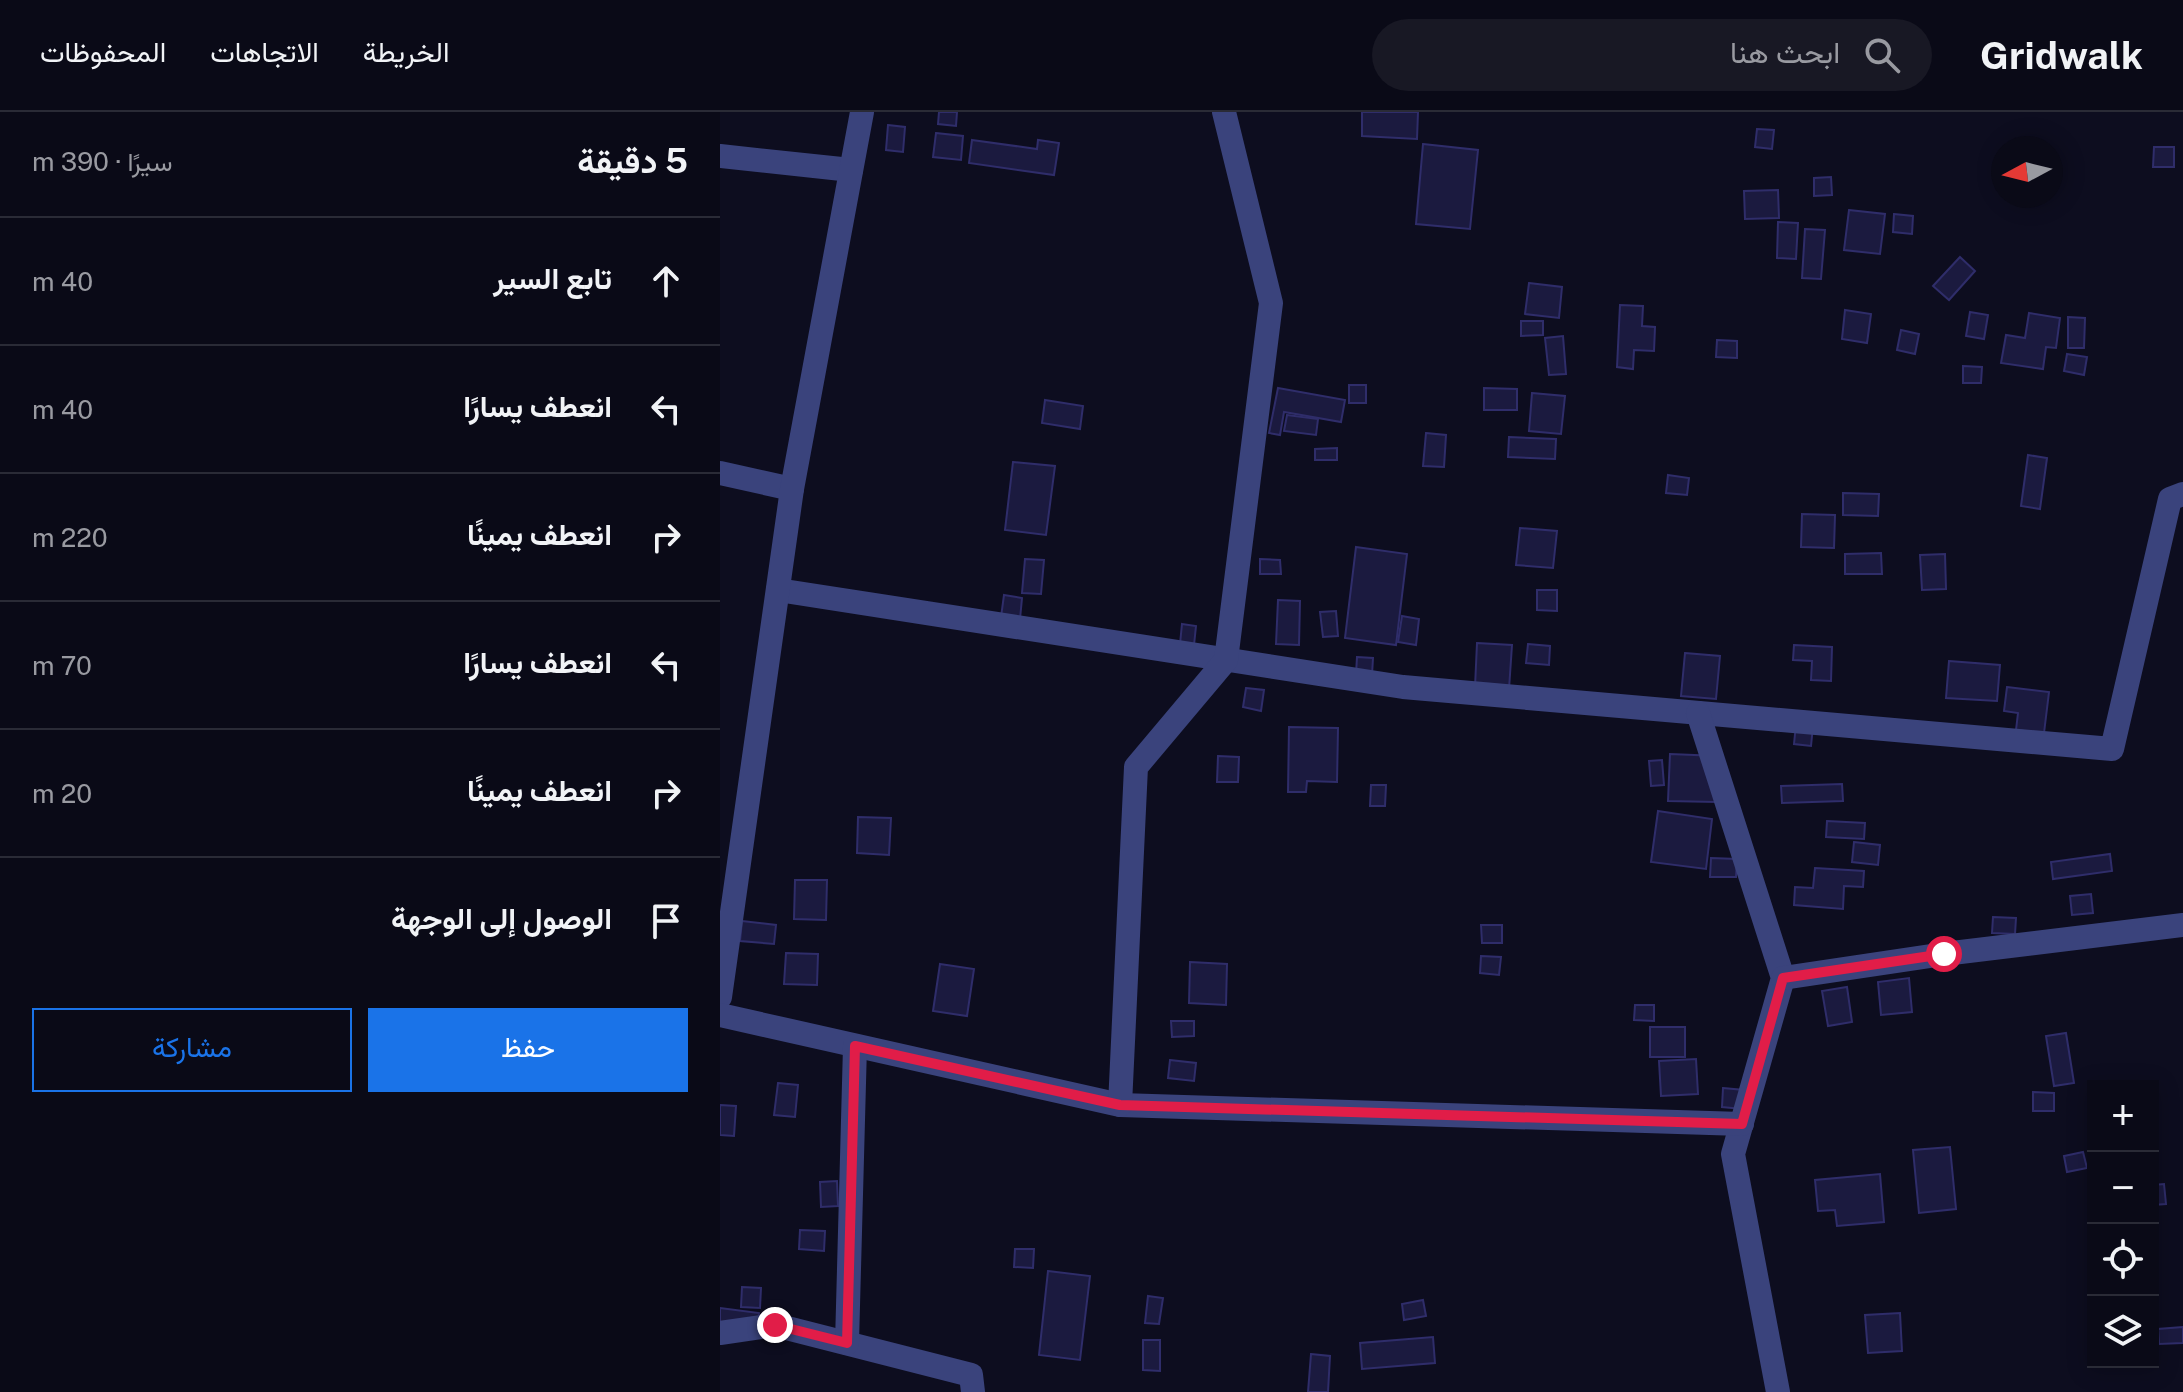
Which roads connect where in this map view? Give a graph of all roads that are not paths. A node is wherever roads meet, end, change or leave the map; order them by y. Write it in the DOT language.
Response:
graph roads {
  1 [pos="862,112"];
  2 [pos="1224,112"];
  3 [pos="720,156"];
  4 [pos="851,170"];
  5 [pos="720,473"];
  6 [pos="792,489"];
  7 [pos="2183,494"];
  8 [pos="778,590"];
  9 [pos="1226,660"];
  10 [pos="1698,713"];
  11 [pos="2183,925"];
  12 [pos="1783,978"];
  13 [pos="721,986"];
  14 [pos="720,1015"];
  15 [pos="855,1046"];
  16 [pos="1120,1105"];
  17 [pos="1742,1124"];
  18 [pos="720,1333"];
  19 [pos="847,1343"];
  20 [pos="973,1392"];
  21 [pos="1778,1392"];
  1 -- 4 [label="street"];
  2 -- 9 [label="street"];
  3 -- 4 [label="street"];
  4 -- 6 [label="street"];
  5 -- 6 [label="street"];
  6 -- 8 [label="street"];
  7 -- 10 [label="street"];
  8 -- 9 [label="street"];
  8 -- 13 [label="street"];
  9 -- 10 [label="street"];
  9 -- 16 [label="street"];
  10 -- 12 [label="street"];
  11 -- 12 [label="street"];
  12 -- 17 [label="street"];
  14 -- 15 [label="street"];
  15 -- 16 [label="street"];
  15 -- 19 [label="street"];
  16 -- 17 [label="street"];
  17 -- 21 [label="street"];
  18 -- 19 [label="street"];
  19 -- 20 [label="street"];
}
